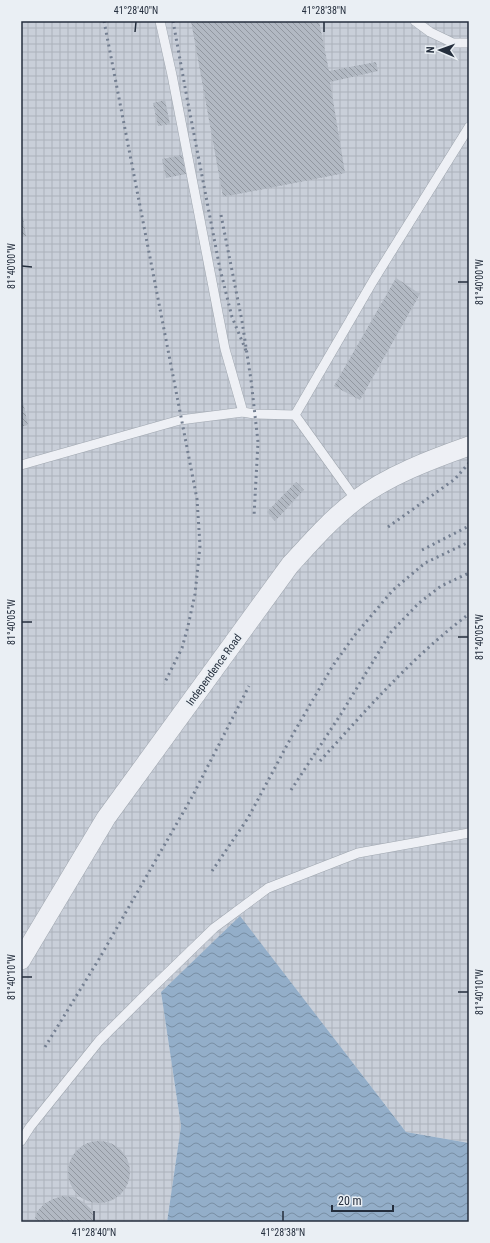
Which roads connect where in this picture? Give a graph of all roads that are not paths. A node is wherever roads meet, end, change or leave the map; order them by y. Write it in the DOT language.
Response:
graph roads {
  1 [pos="160,21"];
  2 [pos="415,21"];
  3 [pos="469,43"];
  4 [pos="469,127"];
  5 [pos="243,412"];
  6 [pos="295,415"];
  7 [pos="469,446"];
  8 [pos="21,465"];
  9 [pos="356,500"];
  10 [pos="469,833"];
  11 [pos="21,960"];
  12 [pos="21,1141"];
  1 -- 5 [label="lane"];
  2 -- 3 [label="lane"];
  4 -- 6 [label="lane"];
  5 -- 6 [label="lane"];
  5 -- 8 [label="lane"];
  6 -- 9 [label="lane"];
  7 -- 9 [label="street, Independence Road"];
  9 -- 11 [label="street, Independence Road"];
  10 -- 12 [label="lane"];
}
